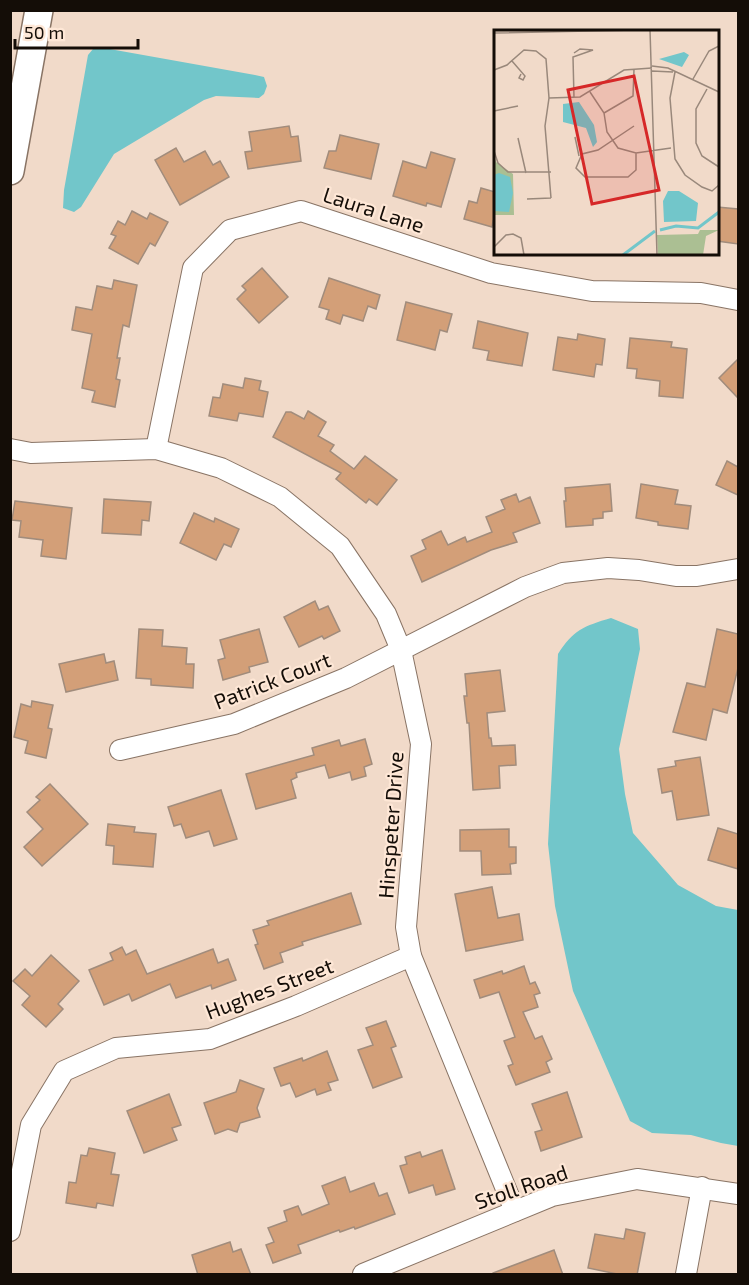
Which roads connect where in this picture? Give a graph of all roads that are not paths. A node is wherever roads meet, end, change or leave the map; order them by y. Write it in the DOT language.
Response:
graph roads {
  1 [pos="39,10"];
  2 [pos="10,171"];
  3 [pos="738,300"];
  4 [pos="10,449"];
  5 [pos="156,449"];
  6 [pos="738,569"];
  7 [pos="400,650"];
  8 [pos="120,750"];
  9 [pos="411,956"];
  10 [pos="702,1187"];
  11 [pos="738,1194"];
  12 [pos="515,1211"];
  13 [pos="10,1231"];
  14 [pos="363,1275"];
  15 [pos="686,1275"];
  1 -- 2 [label="main road"];
  3 -- 5 [label="street, Laura Lane"];
  4 -- 5 [label="street, Hinspeter Drive"];
  5 -- 7 [label="street, Hinspeter Drive"];
  6 -- 7 [label="street"];
  7 -- 8 [label="street, Patrick Court"];
  7 -- 9 [label="street, Hinspeter Drive"];
  9 -- 12 [label="street, Hinspeter Drive"];
  9 -- 13 [label="street, Hughes Street"];
  10 -- 11 [label="street, Stoll Road"];
  10 -- 12 [label="street, Stoll Road"];
  10 -- 15 [label="street"];
  12 -- 14 [label="street, Stoll Road"];
}
